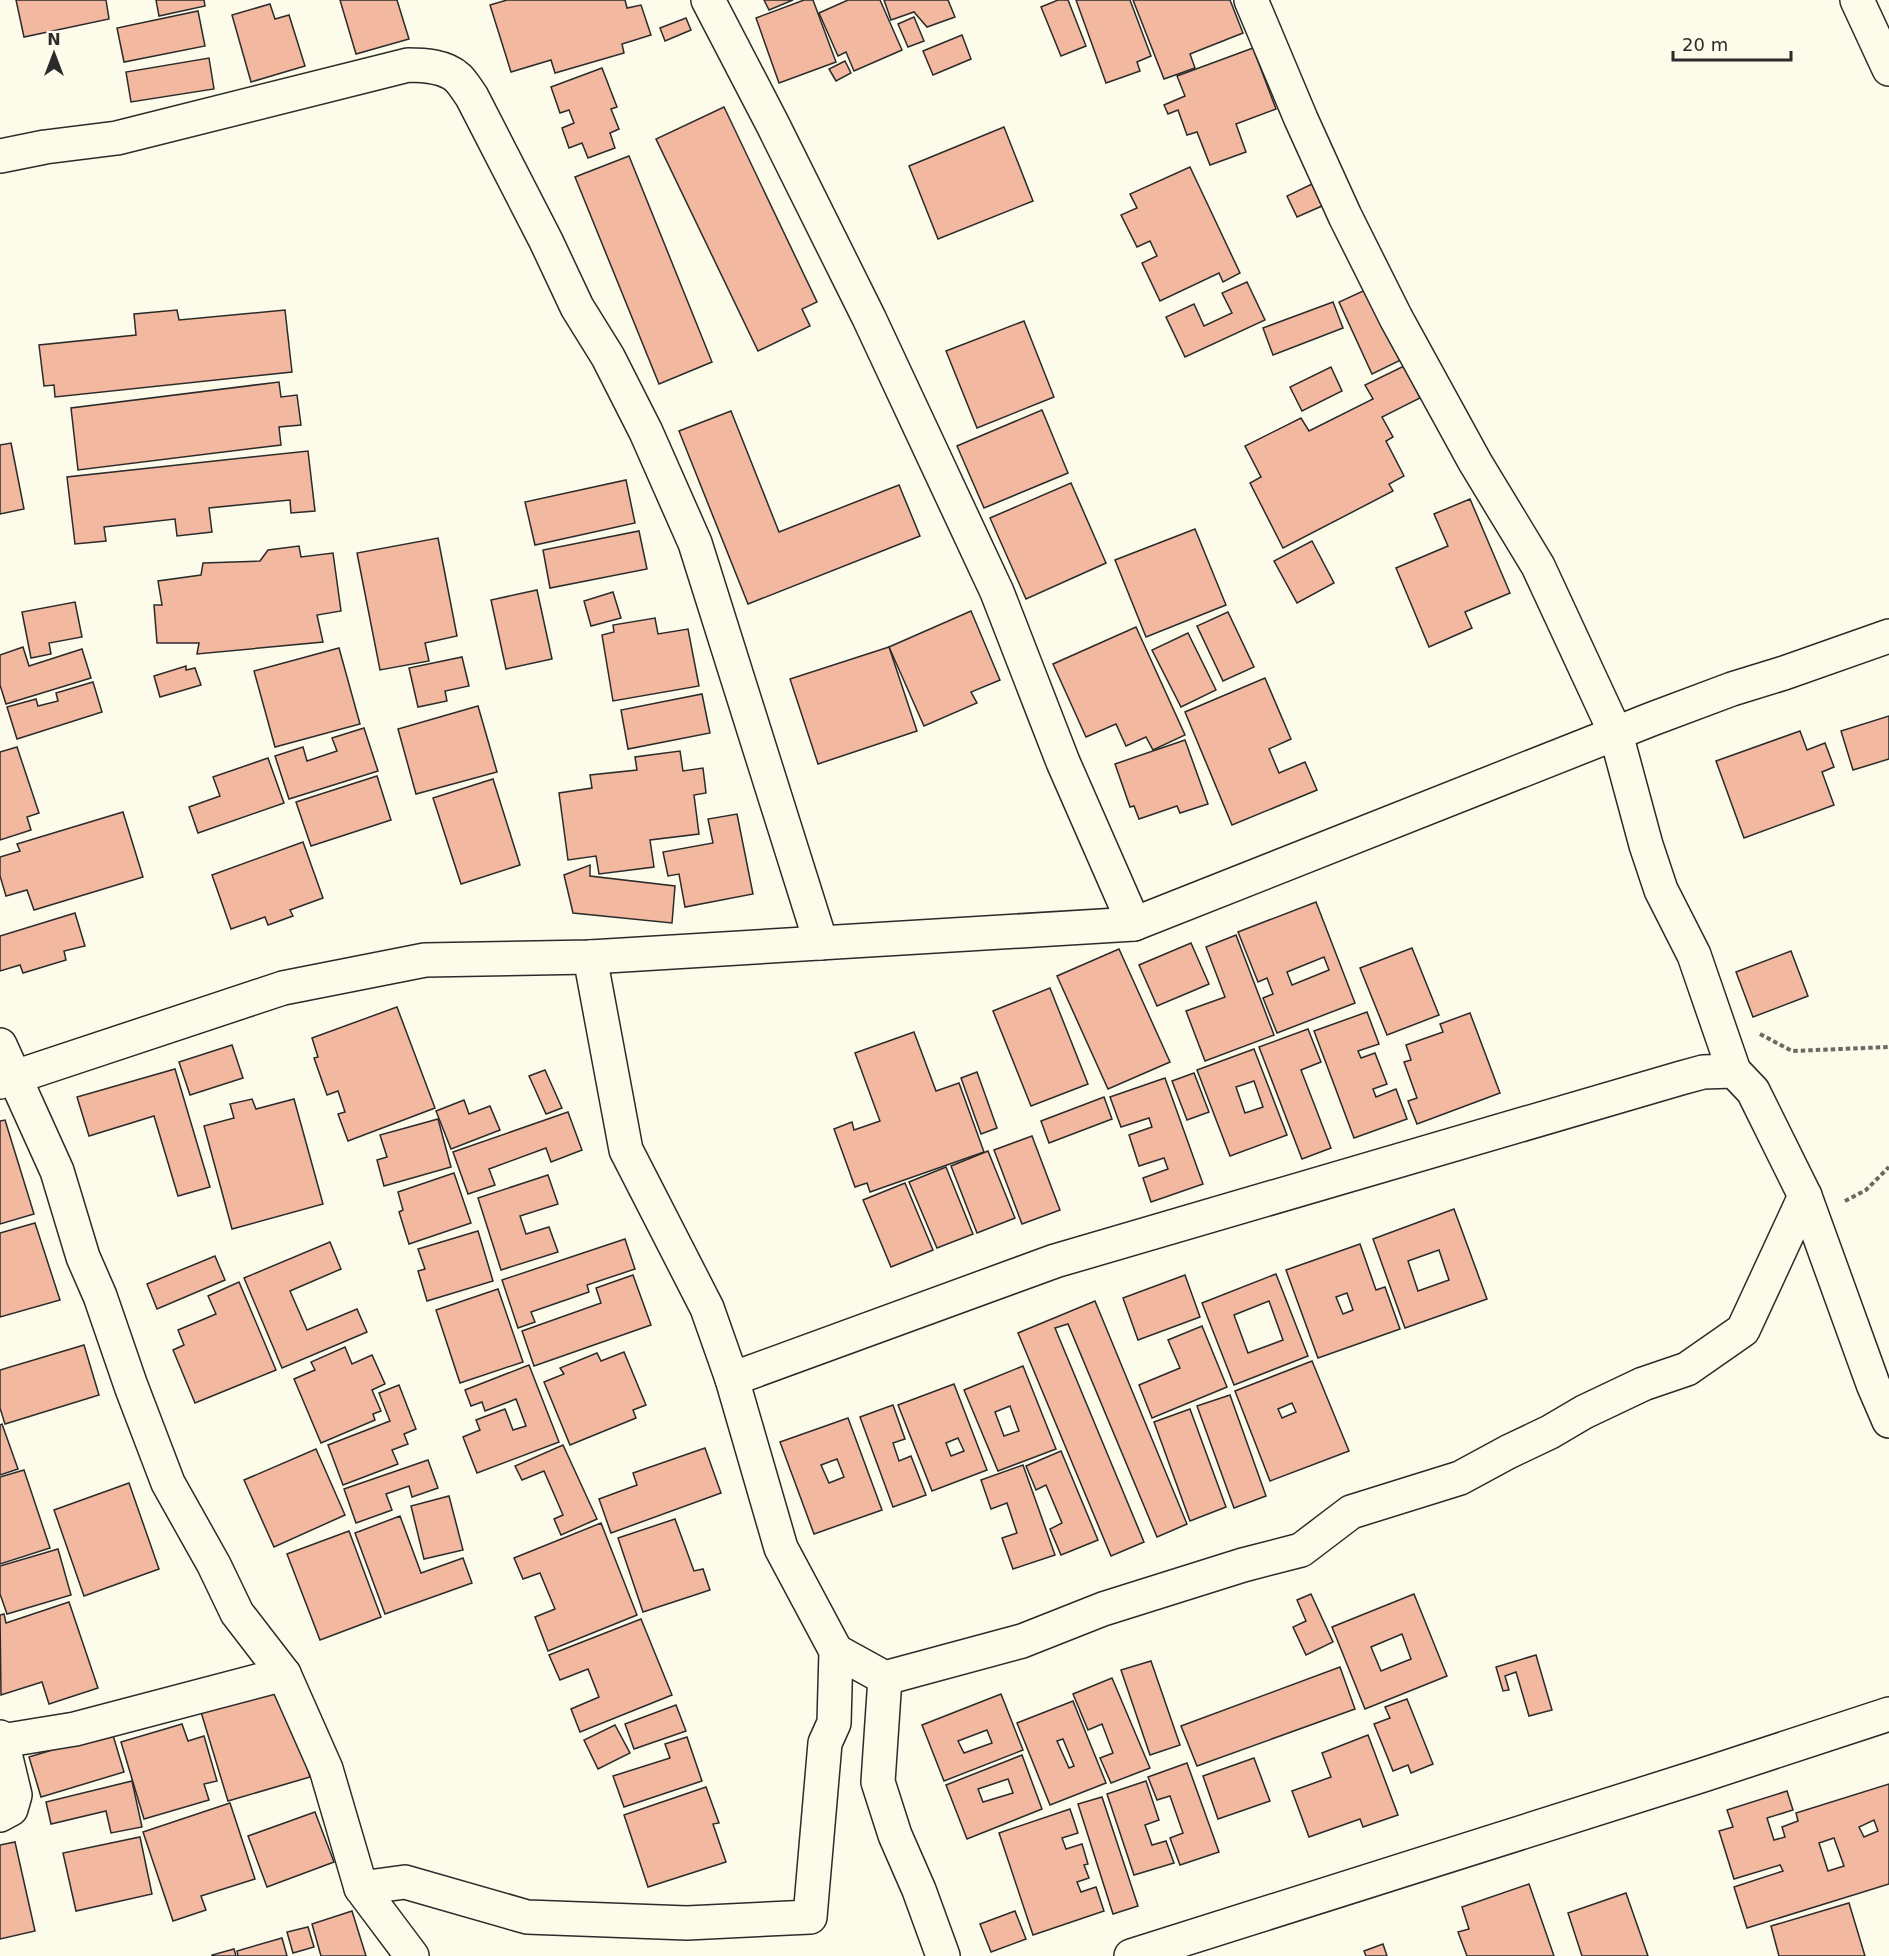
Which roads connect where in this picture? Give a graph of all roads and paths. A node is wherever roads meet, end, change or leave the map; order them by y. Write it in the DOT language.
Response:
graph roads {
  1 [pos="708,0"];
  2 [pos="1251,0"];
  3 [pos="1857,0"];
  4 [pos="1889,69"];
  5 [pos="0,156"];
  6 [pos="1889,636"];
  7 [pos="1616,734"];
  8 [pos="1134,924"];
  9 [pos="821,943"];
  10 [pos="590,957"];
  11 [pos="1715,1016"];
  12 [pos="0,1045"];
  13 [pos="1889,1047"];
  14 [pos="1734,1071"];
  15 [pos="7,1080"];
  16 [pos="1889,1167"];
  17 [pos="1805,1196"];
  18 [pos="1816,1228"];
  19 [pos="732,1379"];
  20 [pos="1889,1421"];
  21 [pos="836,1651"];
  22 [pos="284,1674"];
  23 [pos="885,1678"];
  24 [pos="1889,1714"];
  25 [pos="1,1739"];
  26 [pos="0,1815"];
  27 [pos="362,1888"];
  28 [pos="412,1956"];
  29 [pos="943,1956"];
  30 [pos="1131,1956"];
  1 -- 8 [label="main road"];
  2 -- 7 [label="main road"];
  3 -- 4 [label="main road"];
  5 -- 9 [label="main road"];
  6 -- 7 [label="main road"];
  7 -- 8 [label="main road"];
  7 -- 11 [label="main road"];
  8 -- 9 [label="main road"];
  9 -- 10 [label="main road"];
  10 -- 15 [label="main road"];
  10 -- 19 [label="main road"];
  11 -- 13 [label="path"];
  11 -- 14 [label="main road"];
  12 -- 15 [label="main road"];
  14 -- 17 [label="main road"];
  14 -- 19 [label="main road"];
  15 -- 22 [label="main road"];
  16 -- 18 [label="path"];
  17 -- 18 [label="main road"];
  17 -- 23 [label="main road"];
  18 -- 20 [label="main road"];
  19 -- 21 [label="main road"];
  21 -- 23 [label="main road"];
  21 -- 27 [label="main road"];
  22 -- 25 [label="main road"];
  22 -- 27 [label="main road"];
  23 -- 29 [label="main road"];
  24 -- 30 [label="main road"];
  25 -- 26 [label="main road"];
  27 -- 28 [label="main road"];
}
